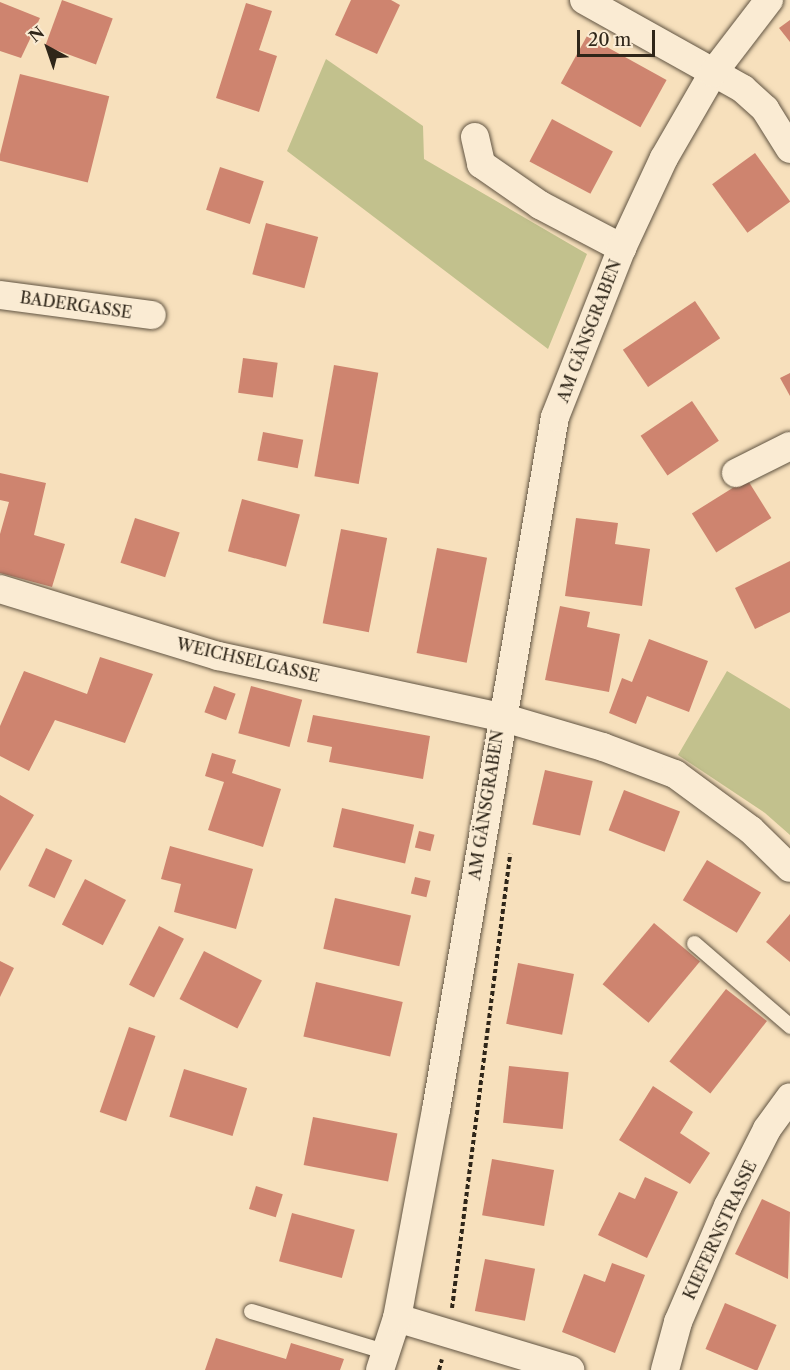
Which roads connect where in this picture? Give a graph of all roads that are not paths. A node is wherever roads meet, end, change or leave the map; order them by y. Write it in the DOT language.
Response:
graph roads {
  1 [pos="584,0"];
  2 [pos="769,0"];
  3 [pos="713,73"];
  4 [pos="475,137"];
  5 [pos="790,149"];
  6 [pos="622,248"];
  7 [pos="0,295"];
  8 [pos="152,315"];
  9 [pos="790,446"];
  10 [pos="736,473"];
  11 [pos="0,589"];
  12 [pos="501,717"];
  13 [pos="790,868"];
  14 [pos="694,943"];
  15 [pos="790,1026"];
  16 [pos="790,1097"];
  17 [pos="251,1311"];
  18 [pos="397,1318"];
  19 [pos="383,1361"];
  20 [pos="570,1370"];
  21 [pos="665,1370"];
  1 -- 3 [label="street"];
  2 -- 3 [label="street, AM GÄNSGRABEN"];
  3 -- 5 [label="street"];
  3 -- 6 [label="street, AM GÄNSGRABEN"];
  4 -- 6 [label="street, AM GÄNSGRABEN"];
  6 -- 12 [label="street, AM GÄNSGRABEN"];
  7 -- 8 [label="street, BADERGASSE"];
  9 -- 10 [label="street"];
  11 -- 12 [label="street, WEICHSELGASSE"];
  12 -- 13 [label="street, WEICHSELGASSE"];
  12 -- 18 [label="street, AM GÄNSGRABEN"];
  14 -- 15 [label="lane"];
  16 -- 21 [label="street, KIEFERNSTRASSE"];
  17 -- 19 [label="lane"];
  18 -- 19 [label="street, AM GÄNSGRABEN"];
  18 -- 20 [label="street"];
}
